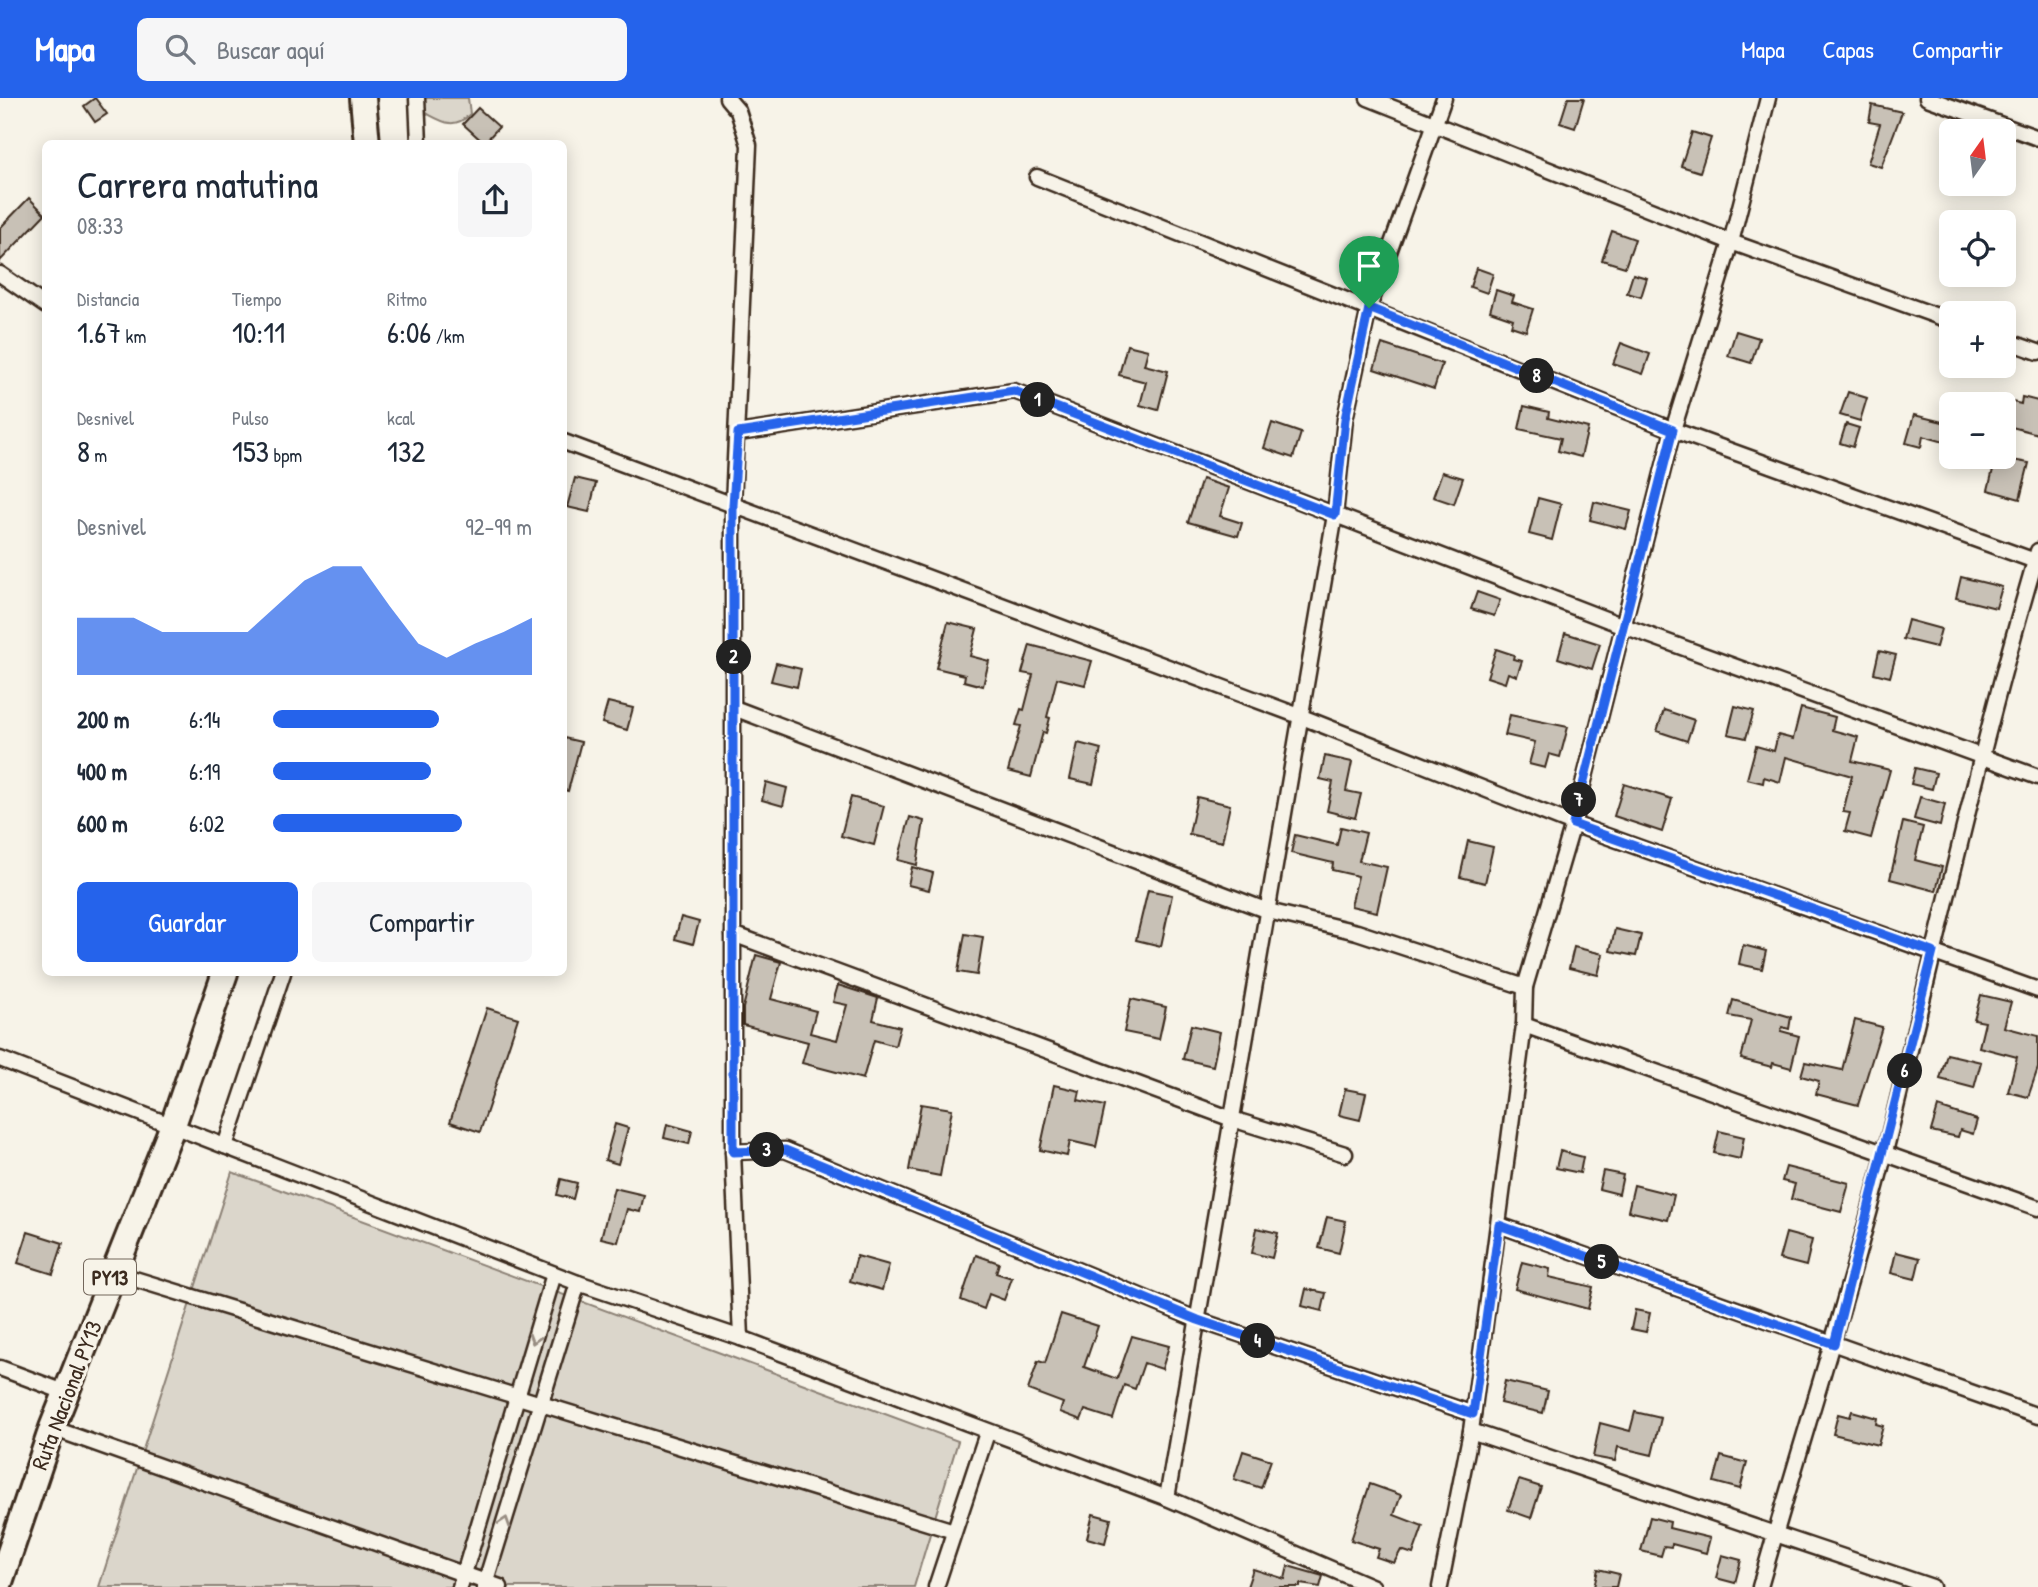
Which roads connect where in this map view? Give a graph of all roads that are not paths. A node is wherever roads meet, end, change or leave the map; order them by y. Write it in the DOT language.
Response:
graph roads {
  1 [pos="363,98"];
  2 [pos="417,98"];
  3 [pos="727,98"];
  4 [pos="1368,98"];
  5 [pos="1444,98"];
  6 [pos="1768,98"];
  7 [pos="1927,98"];
  8 [pos="1434,124"];
  9 [pos="2038,138"];
  10 [pos="368,140"];
  11 [pos="419,140"];
  12 [pos="1037,177"];
  13 [pos="1731,242"];
  14 [pos="0,274"];
  15 [pos="42,303"];
  16 [pos="1369,308"];
  17 [pos="1939,317"];
  18 [pos="2016,344"];
  19 [pos="2038,352"];
  20 [pos="1673,430"];
  21 [pos="738,433"];
  22 [pos="567,443"];
  23 [pos="733,505"];
  24 [pos="1335,515"];
  25 [pos="2037,558"];
  26 [pos="1621,625"];
  27 [pos="734,708"];
  28 [pos="1302,716"];
  29 [pos="1982,756"];
  30 [pos="2038,777"];
  31 [pos="1573,824"];
  32 [pos="1268,911"];
  33 [pos="733,934"];
  34 [pos="1933,952"];
  35 [pos="224,976"];
  36 [pos="282,976"];
  37 [pos="1525,987"];
  38 [pos="2038,990"];
  39 [pos="1524,1025"];
  40 [pos="0,1059"];
  41 [pos="1232,1119"];
  42 [pos="173,1125"];
  43 [pos="225,1146"];
  44 [pos="733,1152"];
  45 [pos="1345,1154"];
  46 [pos="1885,1154"];
  47 [pos="2038,1208"];
  48 [pos="1499,1225"];
  49 [pos="112,1272"];
  50 [pos="554,1274"];
  51 [pos="578,1283"];
  52 [pos="1198,1320"];
  53 [pos="741,1338"];
  54 [pos="1834,1344"];
  55 [pos="0,1368"];
  56 [pos="67,1393"];
  57 [pos="517,1397"];
  58 [pos="542,1406"];
  59 [pos="1473,1414"];
  60 [pos="2038,1416"];
  61 [pos="52,1428"];
  62 [pos="1471,1431"];
  63 [pos="987,1433"];
  64 [pos="1167,1498"];
  65 [pos="954,1531"];
  66 [pos="1775,1533"];
  67 [pos="461,1581"];
  68 [pos="0,1582"];
  69 [pos="485,1585"];
  70 [pos="500,1587"];
  71 [pos="936,1587"];
  72 [pos="1373,1587"];
  73 [pos="1440,1587"];
  74 [pos="1760,1587"];
  75 [pos="1932,1587"];
  1 -- 10 [label="highway"];
  2 -- 11 [label="street"];
  3 -- 21 [label="street"];
  4 -- 8 [label="street"];
  5 -- 8 [label="street"];
  6 -- 13 [label="street"];
  7 -- 9 [label="street"];
  8 -- 13 [label="street"];
  8 -- 16 [label="street"];
  12 -- 16 [label="street"];
  13 -- 17 [label="street"];
  13 -- 20 [label="street"];
  14 -- 15 [label="street"];
  16 -- 20 [label="street"];
  16 -- 24 [label="street"];
  18 -- 19 [label="street"];
  20 -- 25 [label="street"];
  20 -- 26 [label="street"];
  21 -- 23 [label="street"];
  21 -- 24 [label="street"];
  22 -- 23 [label="street"];
  23 -- 27 [label="street"];
  23 -- 28 [label="street"];
  24 -- 26 [label="street"];
  24 -- 28 [label="street"];
  25 -- 29 [label="street"];
  26 -- 29 [label="street"];
  26 -- 31 [label="street"];
  27 -- 32 [label="street"];
  27 -- 33 [label="street"];
  28 -- 31 [label="street"];
  28 -- 32 [label="street"];
  29 -- 30 [label="street"];
  29 -- 34 [label="street"];
  31 -- 34 [label="street"];
  31 -- 37 [label="street"];
  32 -- 37 [label="street"];
  32 -- 41 [label="street"];
  33 -- 41 [label="street"];
  33 -- 44 [label="street"];
  34 -- 38 [label="street"];
  34 -- 46 [label="street"];
  35 -- 42 [label="highway, Ruta Nacional PY13 / PY13"];
  36 -- 43 [label="street"];
  37 -- 39 [label="street"];
  39 -- 46 [label="street"];
  39 -- 48 [label="street"];
  40 -- 42 [label="street"];
  41 -- 45 [label="street"];
  41 -- 52 [label="street"];
  42 -- 43 [label="street"];
  42 -- 49 [label="highway, Ruta Nacional PY13 / PY13"];
  43 -- 50 [label="street"];
  44 -- 52 [label="street"];
  44 -- 53 [label="street"];
  46 -- 47 [label="street"];
  46 -- 54 [label="street"];
  48 -- 54 [label="street"];
  48 -- 59 [label="street"];
  49 -- 56 [label="highway, Ruta Nacional PY13 / PY13"];
  49 -- 57 [label="street"];
  50 -- 51 [label="street"];
  50 -- 57 [label="street, one-way"];
  51 -- 53 [label="street"];
  51 -- 58 [label="street"];
  52 -- 59 [label="street"];
  52 -- 64 [label="street"];
  53 -- 63 [label="street"];
  54 -- 60 [label="street"];
  54 -- 66 [label="street"];
  55 -- 56 [label="street"];
  56 -- 61 [label="highway, Ruta Nacional PY13 / PY13"];
  57 -- 58 [label="street"];
  57 -- 67 [label="street"];
  58 -- 65 [label="street"];
  69 -- 58 [label="street, one-way"];
  59 -- 62 [label="street"];
  61 -- 67 [label="street"];
  61 -- 68 [label="highway, Ruta Nacional PY13 / PY13"];
  62 -- 66 [label="street"];
  62 -- 73 [label="street"];
  63 -- 64 [label="street"];
  63 -- 65 [label="street"];
  64 -- 72 [label="street"];
  65 -- 71 [label="street"];
  66 -- 74 [label="street"];
  66 -- 75 [label="street"];
  67 -- 69 [label="street"];
  69 -- 70 [label="street"];
}
